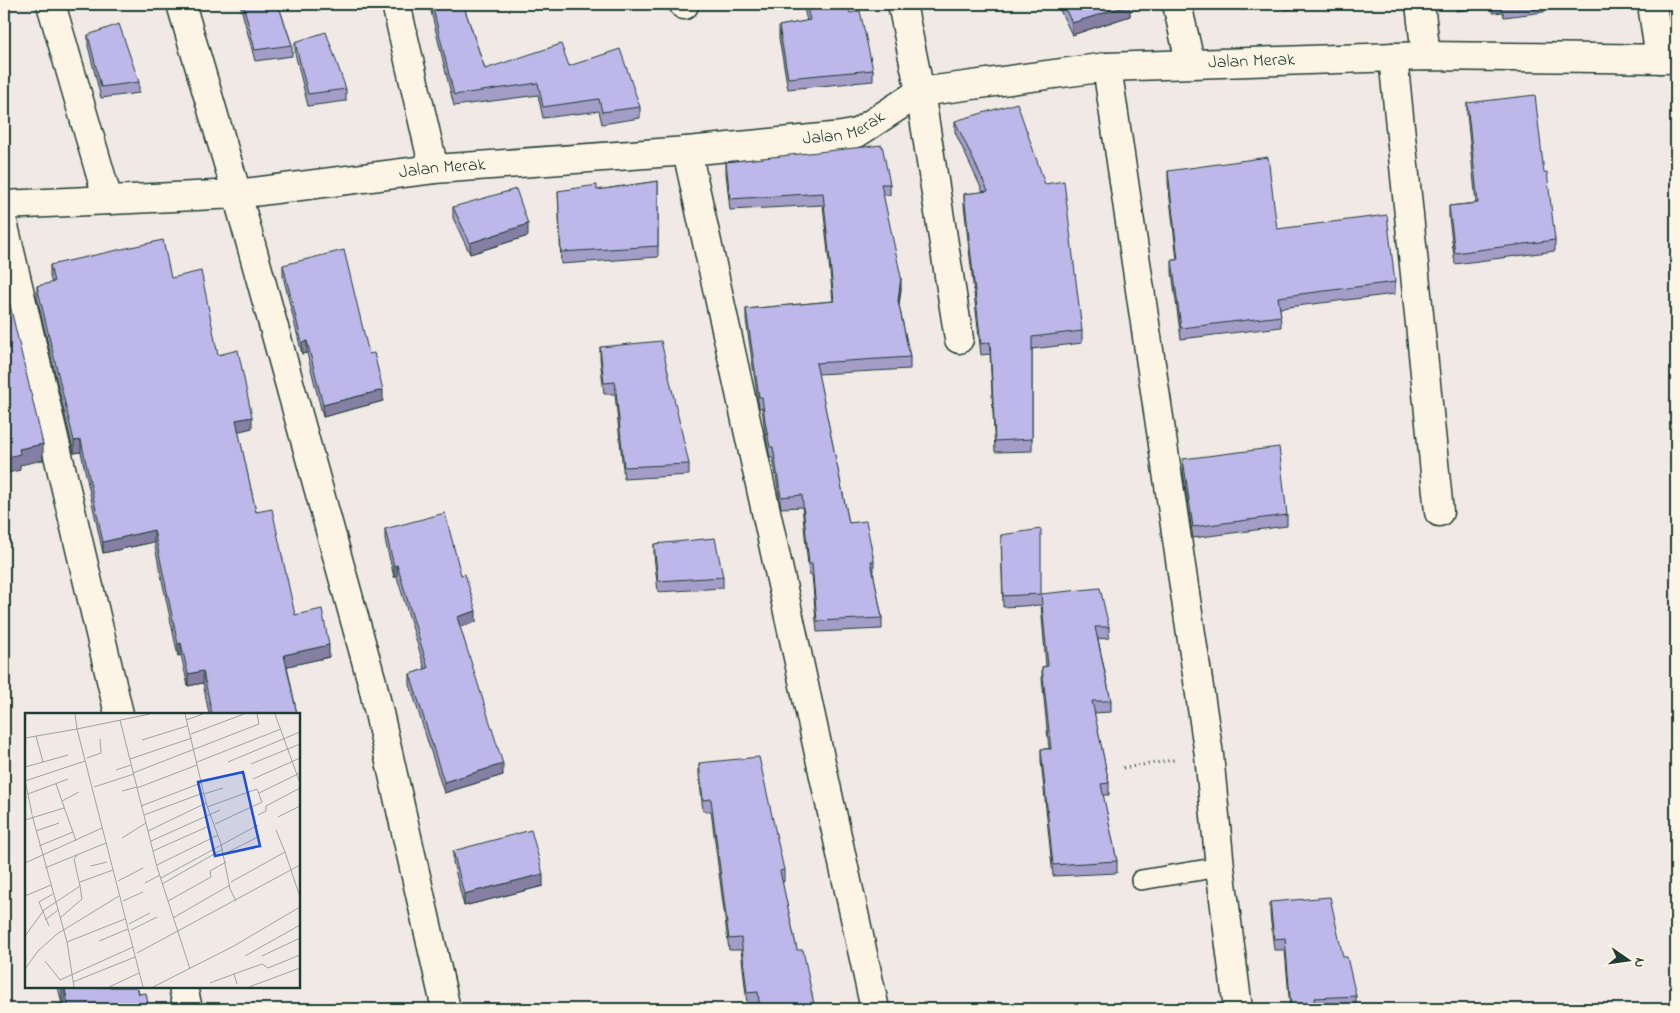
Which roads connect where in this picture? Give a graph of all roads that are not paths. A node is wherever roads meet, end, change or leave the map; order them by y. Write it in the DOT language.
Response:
graph roads {
  1 [pos="52,4"];
  2 [pos="181,4"];
  3 [pos="396,4"];
  4 [pos="902,4"];
  5 [pos="1177,4"];
  6 [pos="1420,4"];
  7 [pos="1652,4"];
  8 [pos="1393,56"];
  9 [pos="1426,56"];
  10 [pos="1668,59"];
  11 [pos="1190,62"];
  12 [pos="1107,67"];
  13 [pos="920,92"];
  14 [pos="687,152"];
  15 [pos="434,169"];
  16 [pos="237,194"];
  17 [pos="108,200"];
  18 [pos="4,205"];
  19 [pos="4,226"];
  20 [pos="959,339"];
  21 [pos="1439,512"];
  22 [pos="118,713"];
  23 [pos="1220,867"];
  24 [pos="1141,880"];
  25 [pos="183,988"];
  26 [pos="188,1009"];
  27 [pos="446,1009"];
  28 [pos="874,1009"];
  29 [pos="1238,1009"];
  1 -- 17 [label="street"];
  2 -- 16 [label="street"];
  3 -- 15 [label="street"];
  4 -- 13 [label="street"];
  5 -- 11 [label="street"];
  6 -- 9 [label="street"];
  7 -- 10 [label="street"];
  8 -- 9 [label="street, Jalan Merak"];
  8 -- 11 [label="street, Jalan Merak"];
  8 -- 21 [label="street"];
  9 -- 10 [label="street, Jalan Merak"];
  11 -- 12 [label="street, Jalan Merak"];
  12 -- 13 [label="street, Jalan Merak"];
  12 -- 23 [label="street"];
  13 -- 14 [label="street, Jalan Merak"];
  13 -- 20 [label="street"];
  14 -- 15 [label="street, Jalan Merak"];
  14 -- 28 [label="street"];
  15 -- 16 [label="street, Jalan Merak"];
  16 -- 17 [label="street, Jalan Merak"];
  16 -- 27 [label="street"];
  17 -- 18 [label="street, Jalan Merak"];
  19 -- 22 [label="street"];
  23 -- 24 [label="lane"];
  23 -- 29 [label="street"];
  25 -- 26 [label="street"];
}
